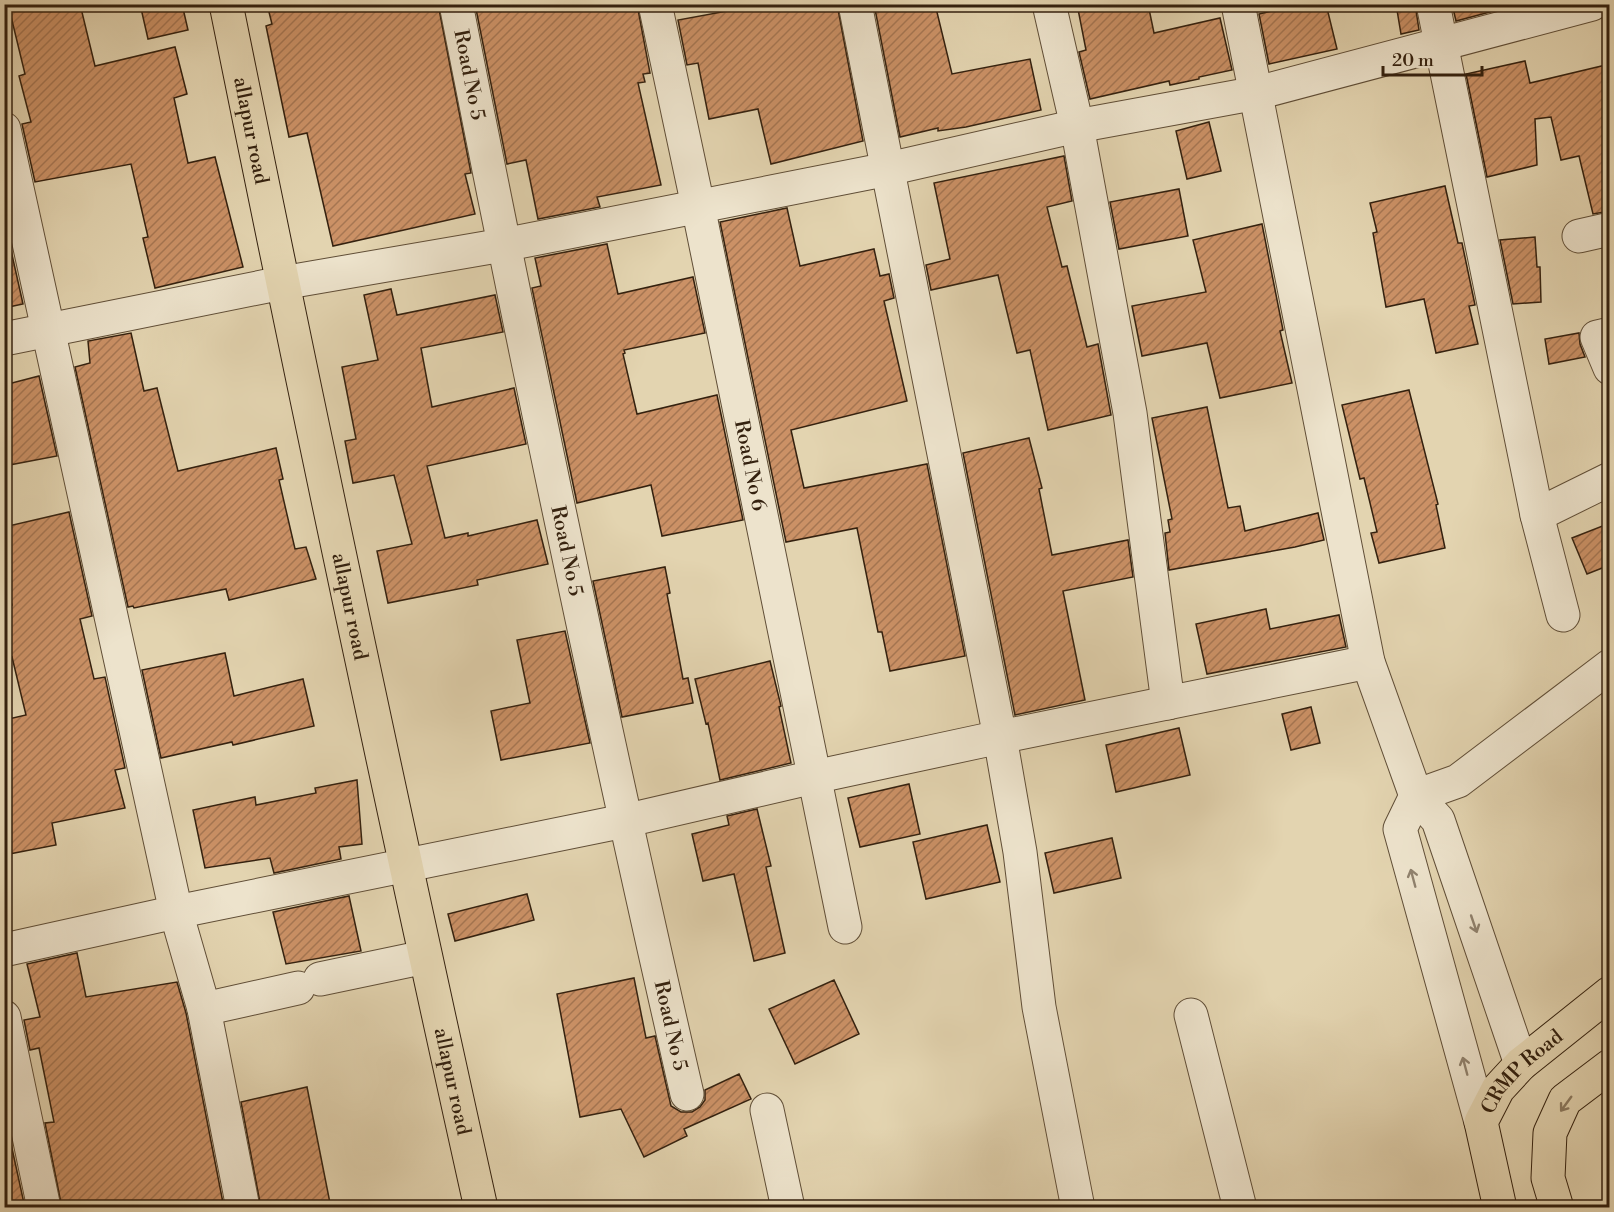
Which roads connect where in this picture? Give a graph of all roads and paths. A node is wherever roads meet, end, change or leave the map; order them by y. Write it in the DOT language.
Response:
graph roads {
  1 [pos="226,4"];
  2 [pos="456,4"];
  3 [pos="655,4"];
  4 [pos="855,4"];
  5 [pos="1049,4"];
  6 [pos="1238,4"];
  7 [pos="1433,4"];
  8 [pos="1592,4"];
  9 [pos="1443,45"];
  10 [pos="1257,93"];
  11 [pos="1077,126"];
  12 [pos="4,129"];
  13 [pos="888,169"];
  14 [pos="698,206"];
  15 [pos="503,245"];
  16 [pos="282,283"];
  17 [pos="48,331"];
  18 [pos="1610,334"];
  19 [pos="4,339"];
  20 [pos="1610,368"];
  21 [pos="1610,478"];
  22 [pos="1538,514"];
  23 [pos="1563,615"];
  24 [pos="1368,662"];
  25 [pos="1610,666"];
  26 [pos="1168,703"];
  27 [pos="1000,737"];
  28 [pos="814,777"];
  29 [pos="1416,796"];
  30 [pos="624,821"];
  31 [pos="407,864"];
  32 [pos="176,912"];
  33 [pos="845,927"];
  34 [pos="4,950"];
  35 [pos="425,957"];
  36 [pos="1610,993"];
  37 [pos="204,1009"];
  38 [pos="1191,1015"];
  39 [pos="4,1017"];
  40 [pos="1521,1064"];
  41 [pos="1610,1066"];
  42 [pos="687,1094"];
  43 [pos="767,1110"];
  44 [pos="1481,1122"];
  45 [pos="44,1208"];
  46 [pos="243,1208"];
  47 [pos="481,1208"];
  48 [pos="788,1208"];
  49 [pos="1078,1208"];
  50 [pos="1240,1208"];
  51 [pos="1500,1208"];
  52 [pos="1557,1208"];
  1 -- 16 [label="main road, allapur road"];
  2 -- 15 [label="street, Road No 5"];
  3 -- 14 [label="street, Road No 6"];
  4 -- 13 [label="street"];
  5 -- 11 [label="street"];
  6 -- 10 [label="street"];
  7 -- 9 [label="street"];
  8 -- 9 [label="street"];
  9 -- 10 [label="street"];
  9 -- 22 [label="street"];
  10 -- 11 [label="street"];
  10 -- 24 [label="street"];
  11 -- 13 [label="street"];
  11 -- 26 [label="street"];
  12 -- 17 [label="street"];
  13 -- 14 [label="street"];
  13 -- 27 [label="street"];
  14 -- 15 [label="street"];
  14 -- 28 [label="street, Road No 6"];
  15 -- 16 [label="street"];
  15 -- 30 [label="street, Road No 5"];
  16 -- 17 [label="street"];
  16 -- 31 [label="main road, allapur road"];
  17 -- 19 [label="street"];
  17 -- 32 [label="street"];
  18 -- 20 [label="street"];
  21 -- 22 [label="street"];
  22 -- 23 [label="street"];
  24 -- 26 [label="street"];
  24 -- 29 [label="street"];
  25 -- 29 [label="street"];
  26 -- 27 [label="street"];
  27 -- 28 [label="street"];
  27 -- 49 [label="street"];
  28 -- 30 [label="street"];
  28 -- 33 [label="street, Road No 6"];
  29 -- 40 [label="street, one-way"];
  44 -- 29 [label="street, one-way"];
  30 -- 31 [label="street"];
  30 -- 42 [label="street, Road No 5"];
  31 -- 32 [label="street"];
  31 -- 35 [label="main road, allapur road"];
  32 -- 34 [label="street"];
  32 -- 37 [label="street"];
  35 -- 37 [label="street"];
  35 -- 47 [label="main road, allapur road"];
  36 -- 40 [label="main road, CRMP Road"];
  37 -- 46 [label="street"];
  38 -- 50 [label="street"];
  39 -- 45 [label="street"];
  40 -- 44 [label="main road, CRMP Road"];
  41 -- 52 [label="main road, one-way"];
  43 -- 48 [label="street"];
  44 -- 51 [label="main road, CRMP Road"];
}
